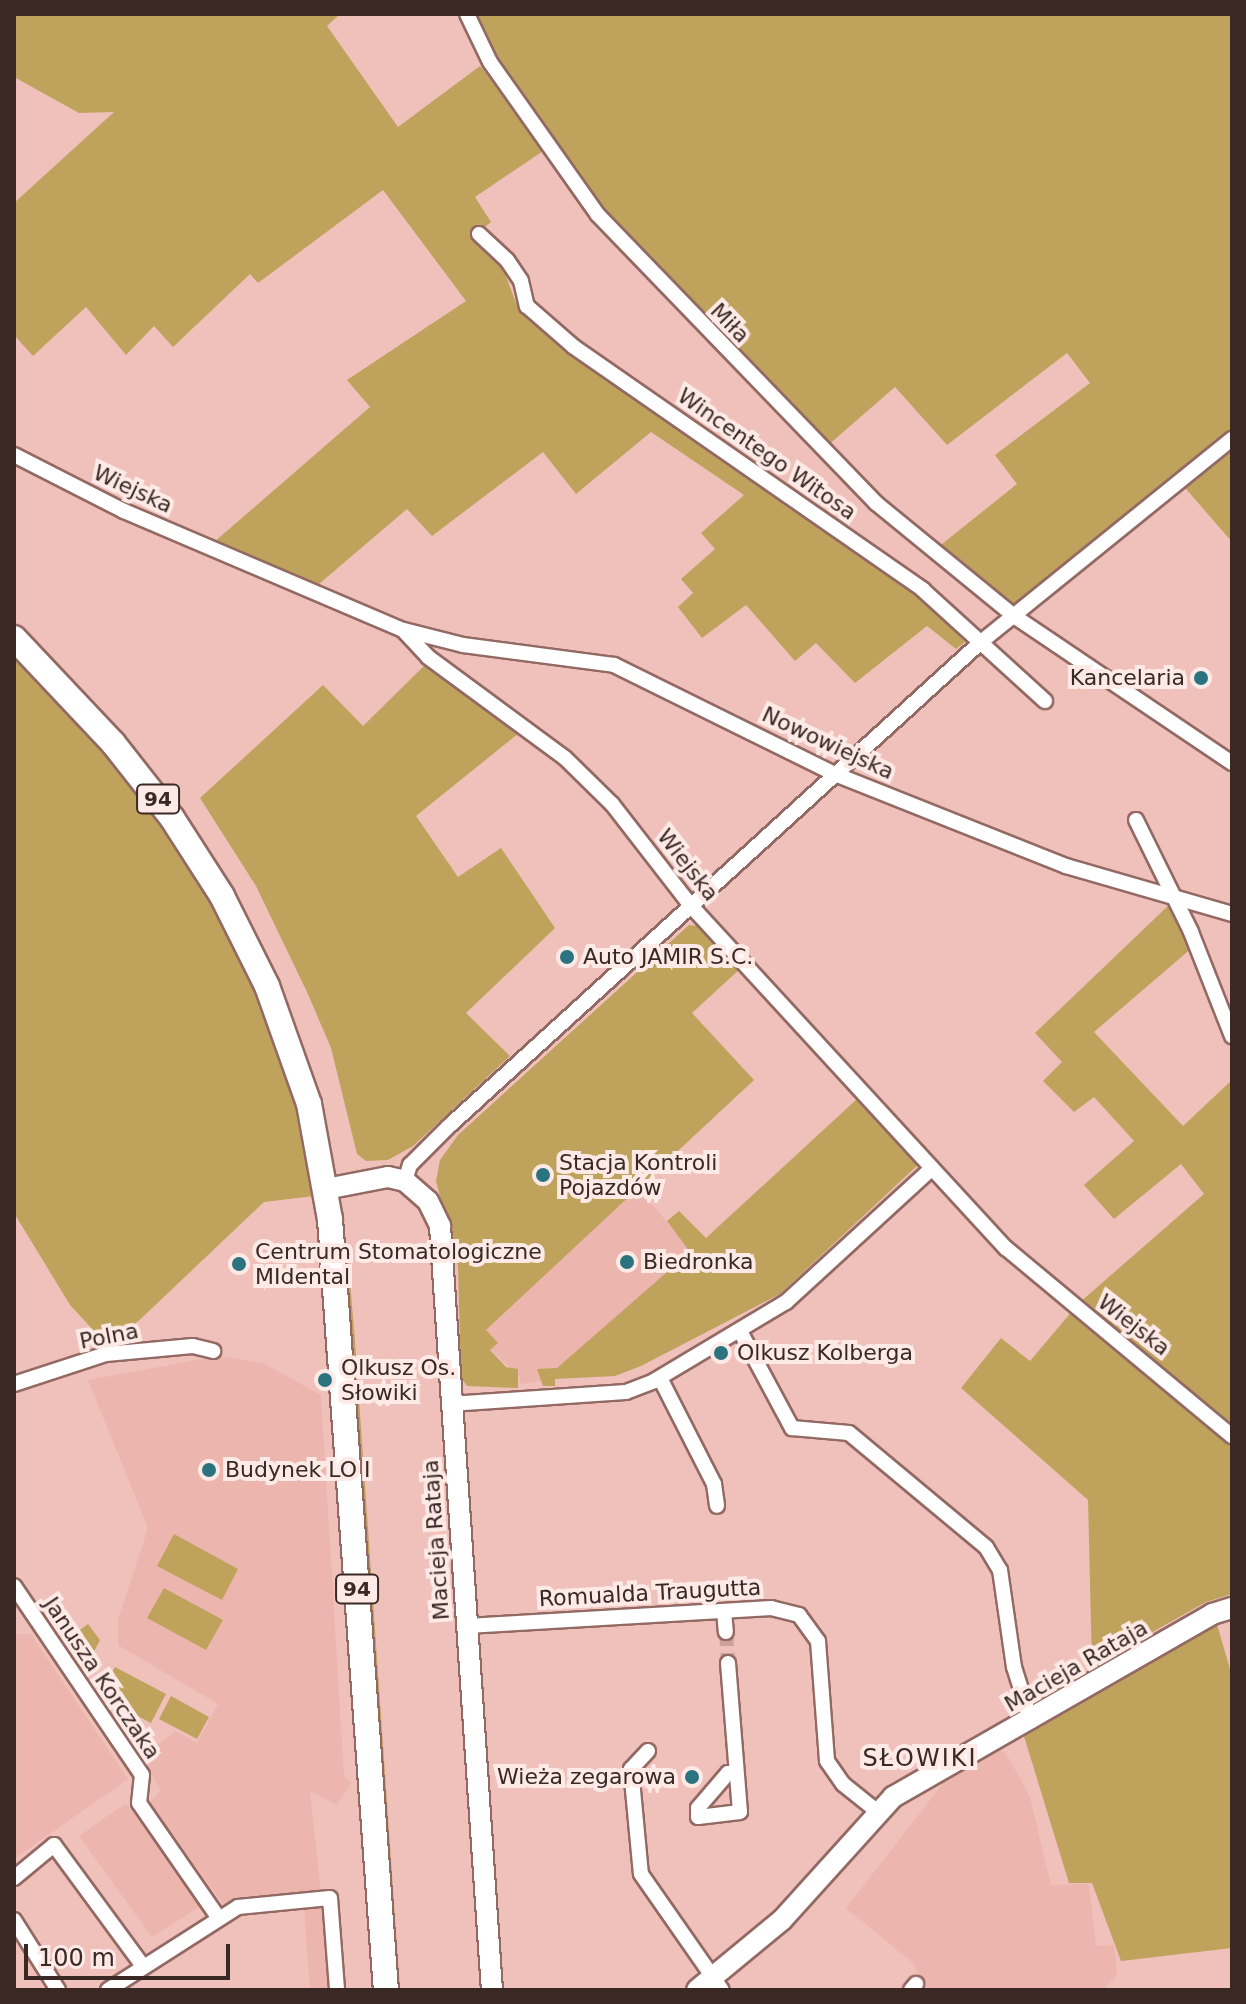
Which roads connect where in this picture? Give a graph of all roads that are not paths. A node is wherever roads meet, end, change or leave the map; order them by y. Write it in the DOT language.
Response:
graph roads {
  1 [pos="467,14"];
  2 [pos="479,234"];
  3 [pos="1232,439"];
  4 [pos="14,455"];
  5 [pos="1014,616"];
  6 [pos="403,630"];
  7 [pos="14,638"];
  8 [pos="981,642"];
  9 [pos="1045,701"];
  10 [pos="1232,763"];
  11 [pos="835,774"];
  12 [pos="1136,820"];
  13 [pos="1175,900"];
  14 [pos="692,907"];
  15 [pos="1232,914"];
  16 [pos="1232,1036"];
  17 [pos="930,1170"];
  18 [pos="405,1181"];
  19 [pos="326,1189"];
  20 [pos="741,1333"];
  21 [pos="213,1351"];
  22 [pos="660,1378"];
  23 [pos="14,1384"];
  24 [pos="450,1404"];
  25 [pos="1232,1436"];
  26 [pos="717,1506"];
  27 [pos="14,1586"];
  28 [pos="1232,1608"];
  29 [pos="724,1611"];
  30 [pos="467,1626"];
  31 [pos="726,1632"];
  32 [pos="728,1663"];
  33 [pos="1031,1721"];
  34 [pos="648,1751"];
  35 [pos="736,1773"];
  36 [pos="878,1812"];
  37 [pos="14,1878"];
  38 [pos="218,1917"];
  39 [pos="14,1920"];
  40 [pos="143,1966"];
  41 [pos="711,1986"];
  42 [pos="58,1990"];
  43 [pos="108,1990"];
  44 [pos="337,1990"];
  45 [pos="386,1990"];
  46 [pos="492,1990"];
  1 -- 5 [label="street, Miła"];
  2 -- 8 [label="street, Wincentego Witosa"];
  3 -- 5 [label="street"];
  4 -- 6 [label="street, Wiejska"];
  5 -- 8 [label="street"];
  5 -- 10 [label="street, Miła"];
  6 -- 11 [label="street, Nowowiejska"];
  6 -- 14 [label="street, Wiejska"];
  7 -- 19 [label="main road, 94"];
  8 -- 9 [label="street, Wincentego Witosa"];
  8 -- 11 [label="street"];
  11 -- 13 [label="street, Nowowiejska"];
  11 -- 14 [label="street"];
  12 -- 13 [label="street"];
  13 -- 15 [label="street, Nowowiejska"];
  13 -- 16 [label="street"];
  14 -- 17 [label="street, Wiejska"];
  14 -- 18 [label="street"];
  17 -- 20 [label="street"];
  17 -- 25 [label="street, Wiejska"];
  18 -- 19 [label="street"];
  18 -- 24 [label="street, Macieja Rataja"];
  19 -- 45 [label="main road, 94"];
  20 -- 22 [label="street"];
  20 -- 33 [label="street"];
  21 -- 23 [label="street, Polna"];
  22 -- 24 [label="street"];
  22 -- 26 [label="street"];
  24 -- 30 [label="street, Macieja Rataja"];
  27 -- 38 [label="street, Janusza Korczaka"];
  28 -- 33 [label="street, Macieja Rataja"];
  29 -- 30 [label="street, Romualda Traugutta"];
  29 -- 31 [label="street"];
  29 -- 36 [label="street, Romualda Traugutta"];
  30 -- 46 [label="street, Macieja Rataja"];
  32 -- 35 [label="street"];
  33 -- 36 [label="street, Macieja Rataja"];
  34 -- 41 [label="street"];
  36 -- 41 [label="street, Macieja Rataja"];
  37 -- 40 [label="street"];
  38 -- 40 [label="street"];
  38 -- 44 [label="street"];
  39 -- 42 [label="street"];
  40 -- 43 [label="street"];
}
